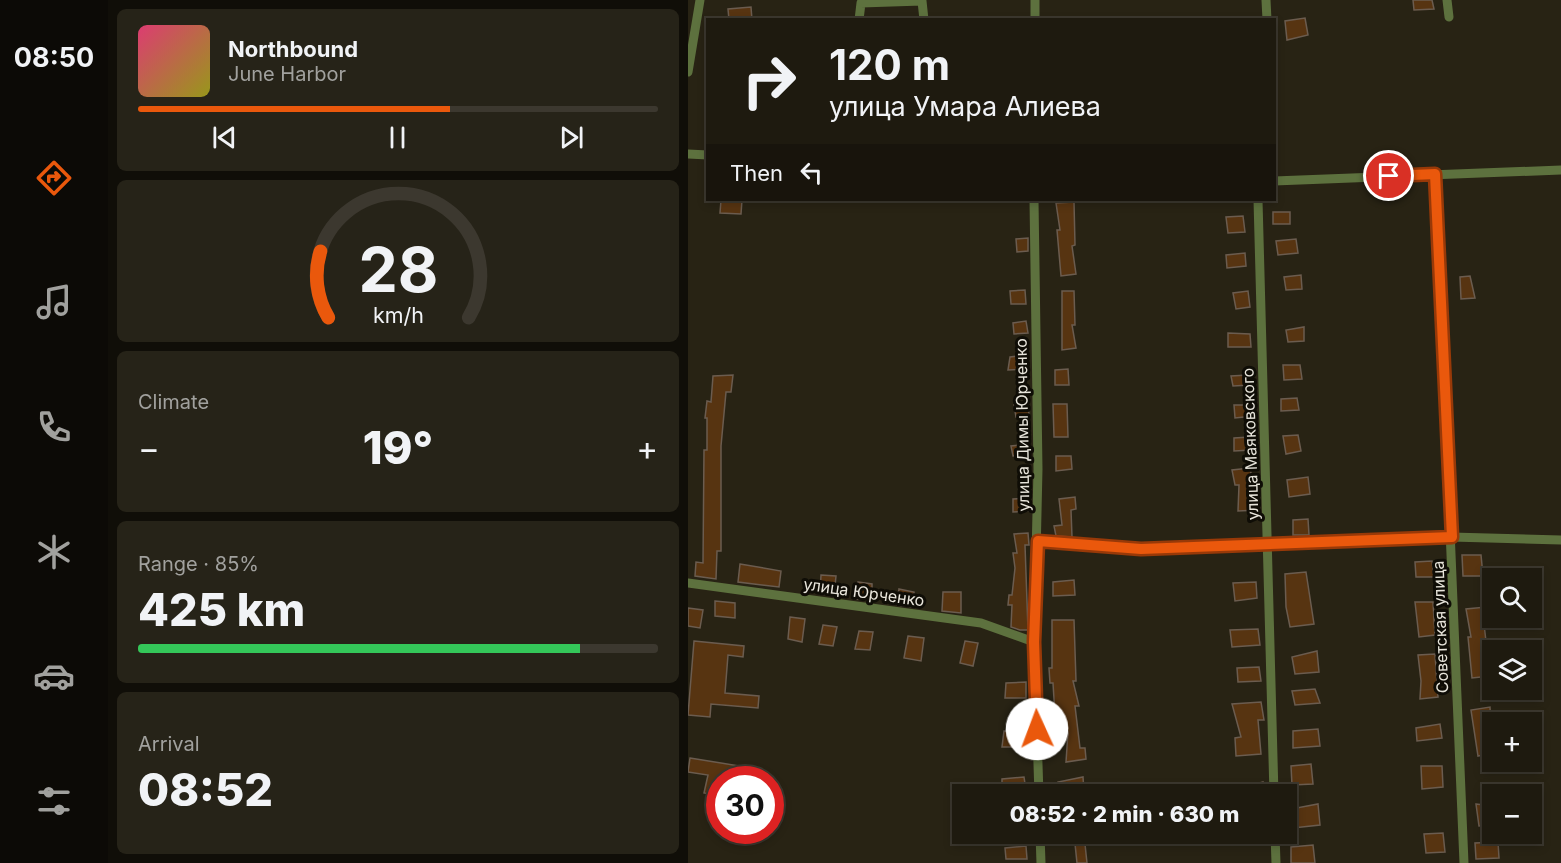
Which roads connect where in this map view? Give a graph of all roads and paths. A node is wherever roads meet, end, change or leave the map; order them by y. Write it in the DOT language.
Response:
graph roads {
  1 [pos="700,0"];
  2 [pos="1035,0"];
  3 [pos="1266,0"];
  4 [pos="1447,0"];
  5 [pos="1449,17"];
  6 [pos="859,18"];
  7 [pos="924,18"];
  8 [pos="1035,18"];
  9 [pos="1267,18"];
  10 [pos="688,72"];
  11 [pos="688,154"];
  12 [pos="706,155"];
  13 [pos="1561,170"];
  14 [pos="1435,174"];
  15 [pos="1276,181"];
  16 [pos="1034,201"];
  17 [pos="1258,201"];
  18 [pos="1452,537"];
  19 [pos="1561,540"];
  20 [pos="1038,541"];
  21 [pos="1268,544"];
  22 [pos="688,583"];
  23 [pos="1034,642"];
  24 [pos="1039,784"];
  25 [pos="1274,784"];
  26 [pos="1040,844"];
  27 [pos="1275,844"];
  28 [pos="1041,863"];
  29 [pos="1276,863"];
  30 [pos="1464,863"];
  1 -- 10 [label="street"];
  2 -- 8 [label="street"];
  3 -- 9 [label="street"];
  4 -- 5 [label="street"];
  6 -- 7 [label="street"];
  11 -- 12 [label="street"];
  13 -- 14 [label="street"];
  14 -- 15 [label="street"];
  14 -- 18 [label="street, Советская улица"];
  16 -- 20 [label="street, улица Димы Юрченко"];
  17 -- 21 [label="street, улица Маяковского"];
  18 -- 19 [label="street"];
  18 -- 21 [label="street"];
  18 -- 30 [label="street, Советская улица"];
  20 -- 21 [label="street"];
  20 -- 23 [label="street, улица Димы Юрченко"];
  21 -- 25 [label="street, улица Маяковского"];
  22 -- 23 [label="street, улица Юрченко"];
  23 -- 24 [label="street, улица Димы Юрченко"];
  26 -- 28 [label="street"];
  27 -- 29 [label="street"];
}
